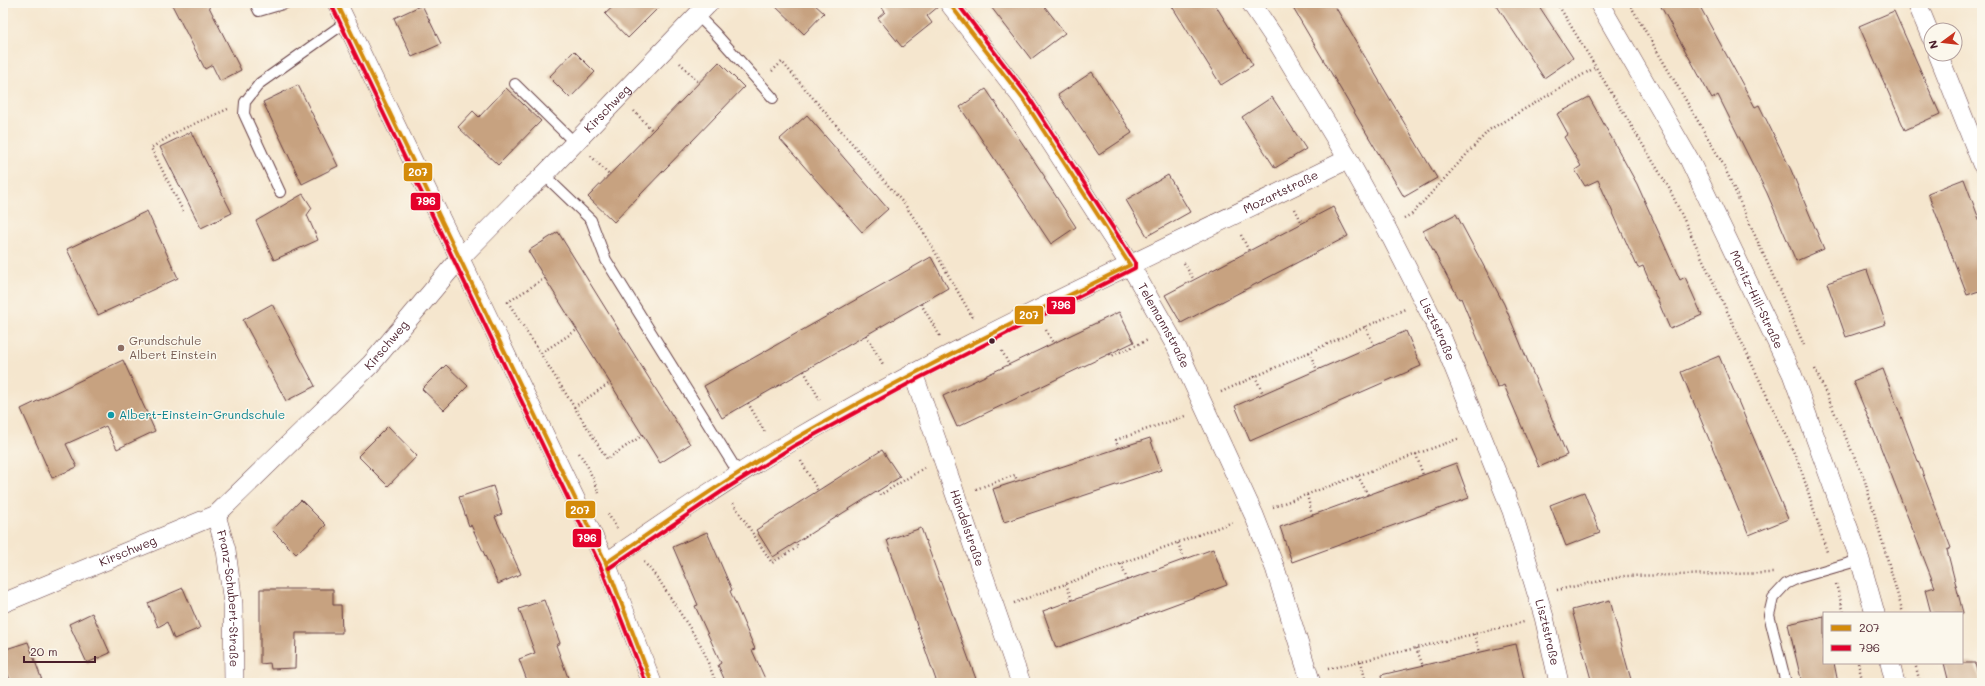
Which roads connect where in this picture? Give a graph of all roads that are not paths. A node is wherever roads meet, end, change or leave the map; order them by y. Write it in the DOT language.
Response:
graph roads {
  1 [pos="255,3"];
  2 [pos="286,3"];
  3 [pos="337,3"];
  4 [pos="949,3"];
  5 [pos="1251,3"];
  6 [pos="1598,3"];
  7 [pos="1917,3"];
  8 [pos="703,9"];
  9 [pos="346,22"];
  10 [pos="1925,22"];
  11 [pos="1941,62"];
  12 [pos="515,84"];
  13 [pos="773,98"];
  14 [pos="575,143"];
  15 [pos="1348,159"];
  16 [pos="1982,164"];
  17 [pos="544,175"];
  18 [pos="280,192"];
  19 [pos="460,259"];
  20 [pos="1130,265"];
  21 [pos="913,373"];
  22 [pos="739,474"];
  23 [pos="216,516"];
  24 [pos="1860,560"];
  25 [pos="606,563"];
  26 [pos="3,603"];
  27 [pos="1876,612"];
  28 [pos="1890,664"];
  29 [pos="1310,678"];
  30 [pos="234,683"];
  31 [pos="652,683"];
  32 [pos="1021,683"];
  33 [pos="1558,683"];
  34 [pos="1786,683"];
  35 [pos="1895,683"];
  1 -- 2 [label="lane"];
  3 -- 9 [label="street"];
  4 -- 20 [label="street, Telemannstraße"];
  5 -- 15 [label="street, Lisztstraße"];
  6 -- 24 [label="street, Moritz-Hill-Straße"];
  7 -- 10 [label="street"];
  8 -- 13 [label="lane"];
  8 -- 14 [label="street, Kirschweg"];
  9 -- 18 [label="lane"];
  9 -- 19 [label="street"];
  11 -- 16 [label="street"];
  12 -- 14 [label="lane"];
  14 -- 17 [label="street, Kirschweg"];
  15 -- 20 [label="street, Mozartstraße"];
  15 -- 33 [label="street, Lisztstraße"];
  17 -- 19 [label="street, Kirschweg"];
  17 -- 22 [label="lane"];
  19 -- 23 [label="street, Kirschweg"];
  19 -- 25 [label="street"];
  20 -- 21 [label="street, Mozartstraße"];
  20 -- 29 [label="street, Telemannstraße"];
  21 -- 22 [label="street, Mozartstraße"];
  21 -- 32 [label="street, Händelstraße"];
  22 -- 25 [label="street, Mozartstraße"];
  23 -- 26 [label="street, Kirschweg"];
  23 -- 30 [label="street, Franz-Schubert-Straße"];
  24 -- 27 [label="street, Moritz-Hill-Straße"];
  24 -- 34 [label="lane"];
  25 -- 31 [label="street"];
  28 -- 35 [label="street"];
}
